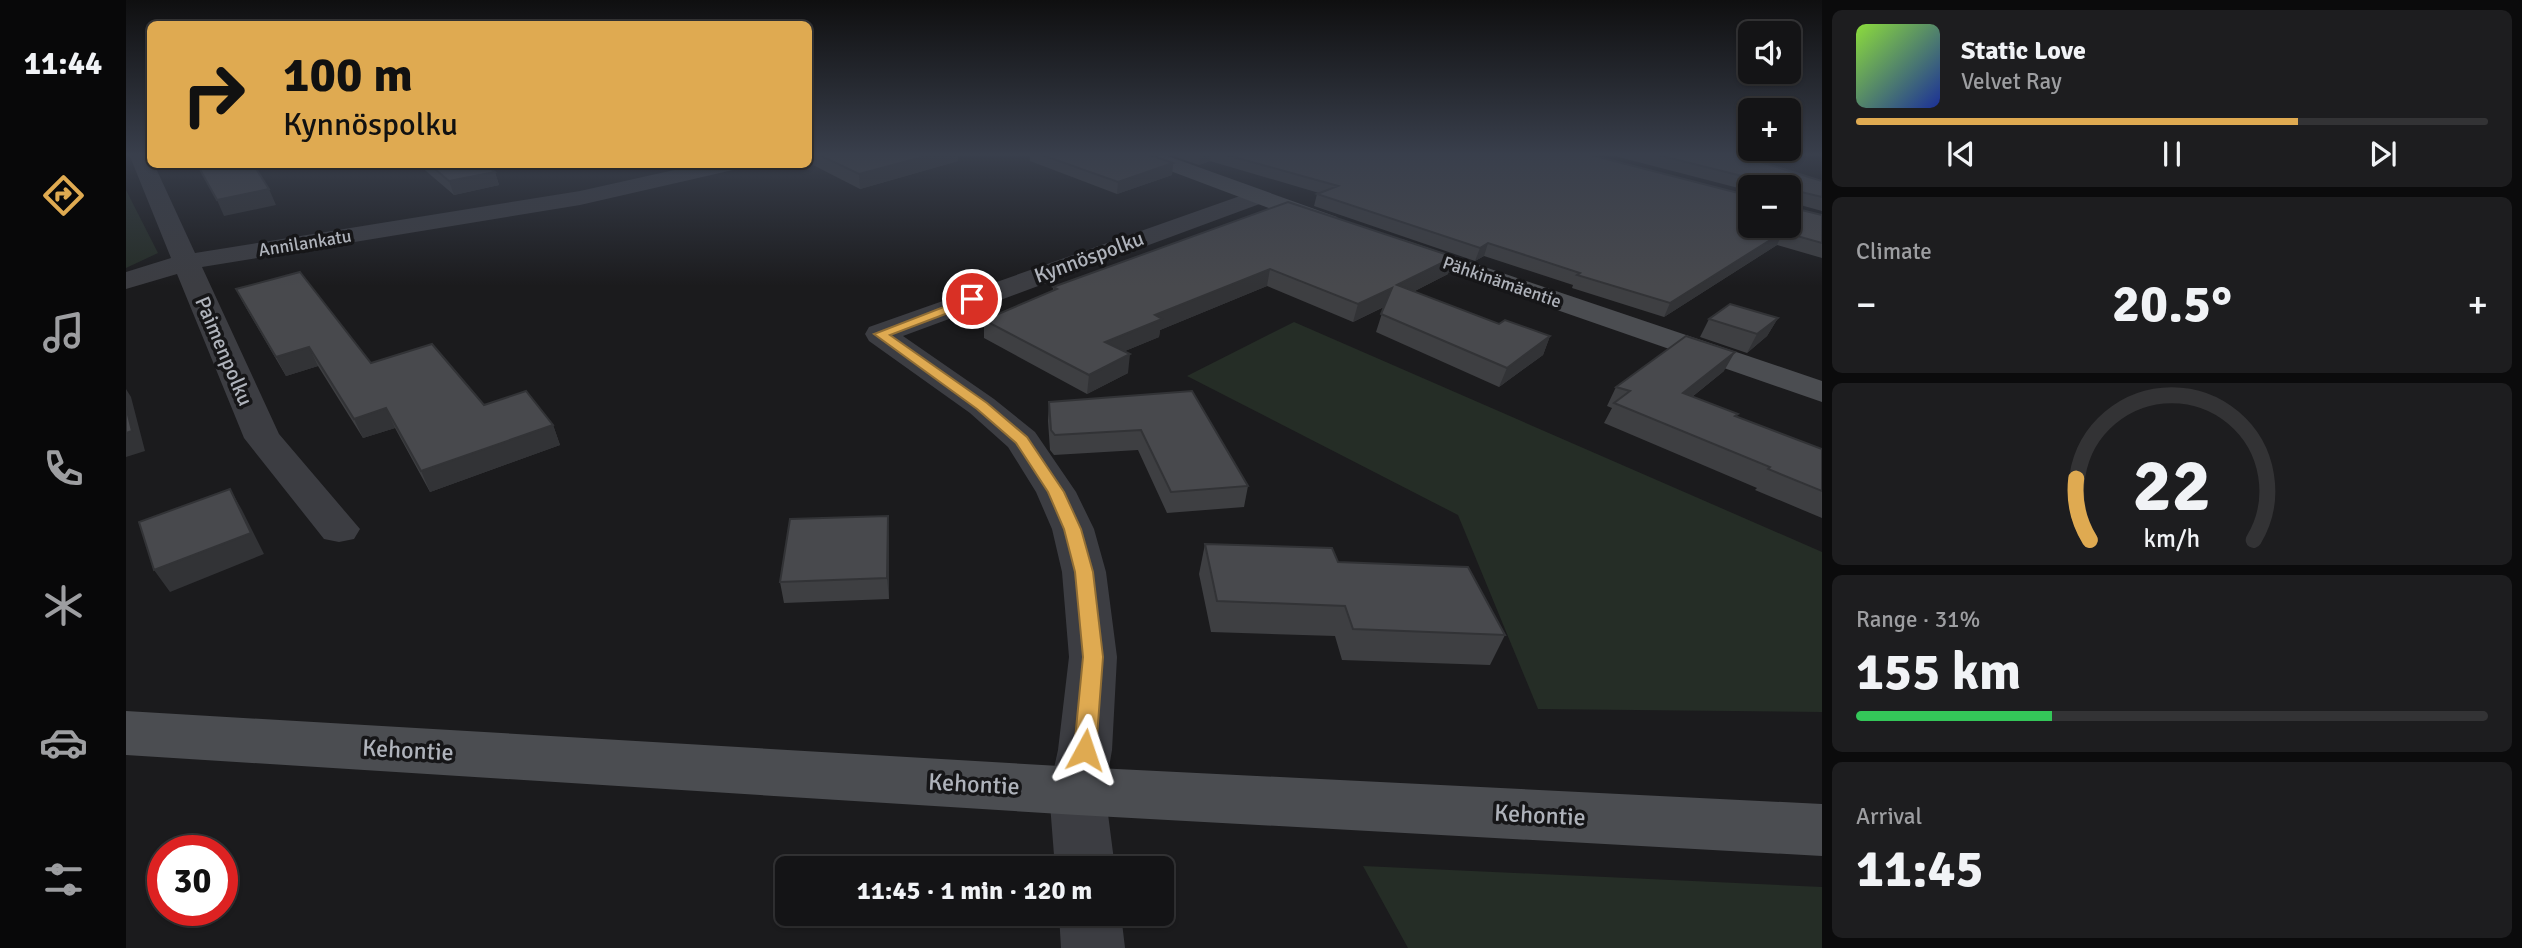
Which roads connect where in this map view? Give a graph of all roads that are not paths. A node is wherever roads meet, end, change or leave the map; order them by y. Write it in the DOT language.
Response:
graph roads {
  1 [pos="158,198"];
  2 [pos="576,198"];
  3 [pos="1254,198"];
  4 [pos="1261,198"];
  5 [pos="186,262"];
  6 [pos="126,281"];
  7 [pos="1822,392"];
  8 [pos="339,529"];
  9 [pos="126,733"];
  10 [pos="1077,790"];
  11 [pos="1822,831"];
  12 [pos="1084,856"];
  13 [pos="1091,926"];
  14 [pos="1093,948"];
  1 -- 5 [label="street, Paimenpolku"];
  2 -- 5 [label="street, Annilankatu"];
  3 -- 10 [label="street, Kynnöspolku"];
  4 -- 7 [label="street, Pähkinämäentie"];
  5 -- 6 [label="street, Annilankatu"];
  5 -- 8 [label="street, Paimenpolku"];
  9 -- 10 [label="street, Kehontie"];
  10 -- 11 [label="street, Kehontie"];
  10 -- 12 [label="street"];
  13 -- 14 [label="street"];
}
